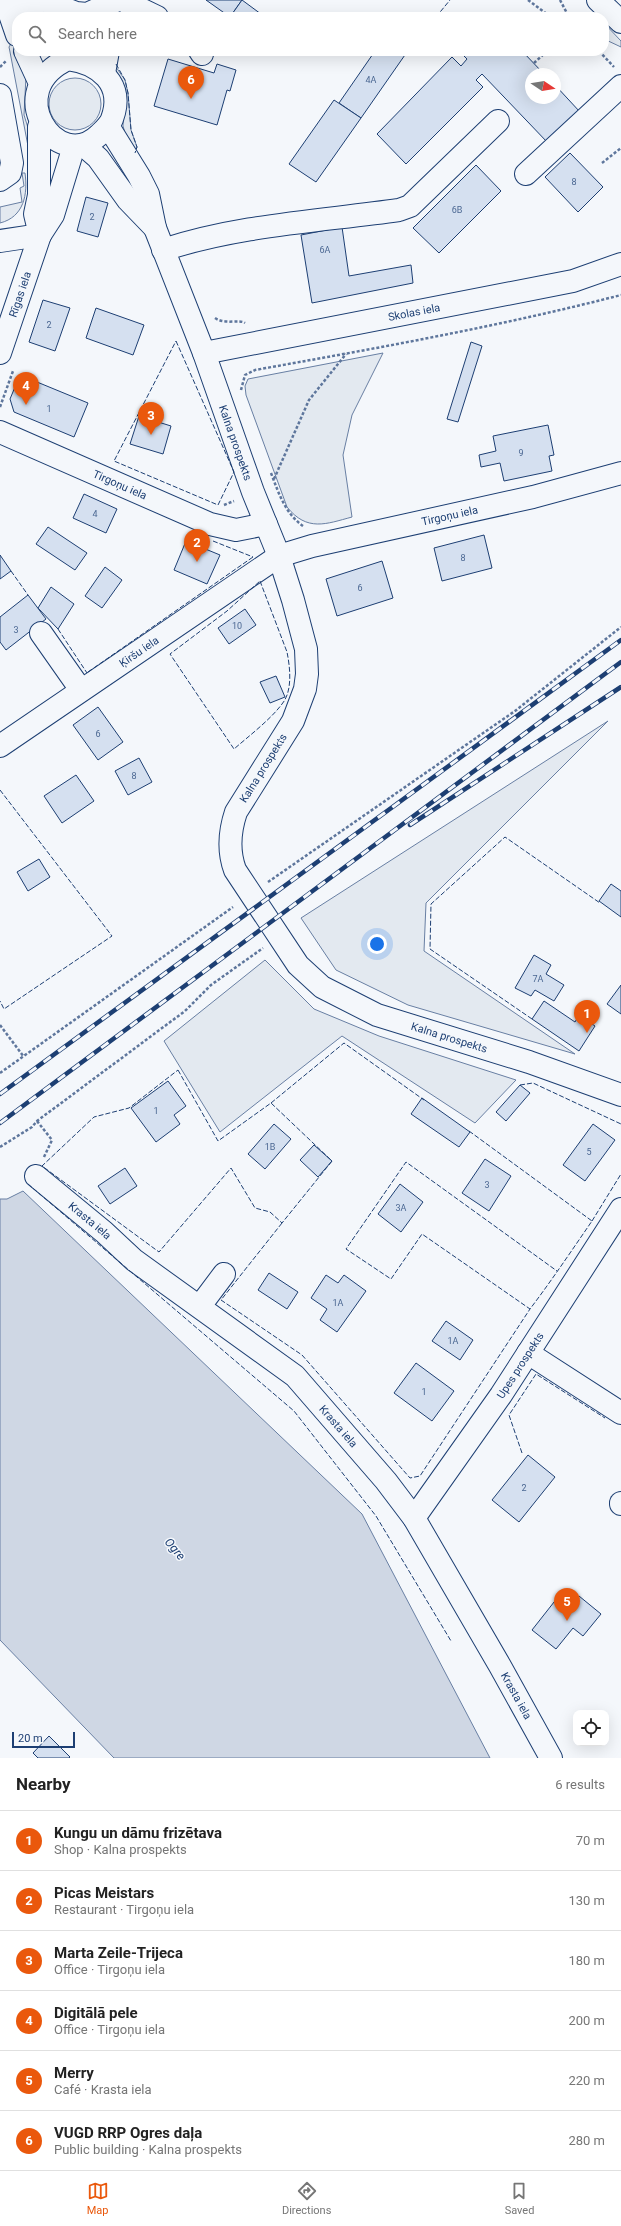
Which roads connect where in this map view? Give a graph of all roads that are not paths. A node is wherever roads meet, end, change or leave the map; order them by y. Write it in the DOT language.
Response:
graph roads {
  1 [pos="5,0"];
  2 [pos="26,0"];
  3 [pos="43,0"];
  4 [pos="598,0"];
  5 [pos="115,8"];
  6 [pos="32,12"];
  7 [pos="73,12"];
  8 [pos="96,12"];
  9 [pos="134,12"];
  10 [pos="12,20"];
  11 [pos="621,22"];
  12 [pos="17,56"];
  13 [pos="71,56"];
  14 [pos="75,56"];
  15 [pos="107,56"];
  16 [pos="104,73"];
  17 [pos="618,77"];
  18 [pos="38,79"];
  19 [pos="0,95"];
  20 [pos="498,121"];
  21 [pos="108,126"];
  22 [pos="39,127"];
  23 [pos="78,146"];
  24 [pos="526,174"];
  25 [pos="0,180"];
  26 [pos="155,228"];
  27 [pos="40,235"];
  28 [pos="0,241"];
  29 [pos="163,250"];
  30 [pos="619,268"];
  31 [pos="204,353"];
  32 [pos="6,361"];
  33 [pos="0,432"];
  34 [pos="621,473"];
  35 [pos="266,524"];
  36 [pos="279,556"];
  37 [pos="41,633"];
  38 [pos="81,690"];
  39 [pos="0,746"];
  40 [pos="621,1094"];
  41 [pos="36,1176"];
  42 [pos="621,1209"];
  43 [pos="224,1274"];
  44 [pos="200,1306"];
  45 [pos="528,1353"];
  46 [pos="621,1413"];
  47 [pos="414,1518"];
  48 [pos="551,1758"];
  1 -- 10 [label="street"];
  2 -- 6 [label="street"];
  3 -- 7 [label="street"];
  4 -- 11 [label="street"];
  5 -- 8 [label="street"];
  5 -- 9 [label="street"];
  12 -- 18 [label="street"];
  13 -- 18 [label="street"];
  14 -- 16 [label="street"];
  15 -- 16 [label="street"];
  16 -- 21 [label="street"];
  17 -- 24 [label="street"];
  18 -- 22 [label="street"];
  19 -- 25 [label="street"];
  20 -- 29 [label="street"];
  21 -- 23 [label="street"];
  21 -- 26 [label="street, Kalna prospekts"];
  22 -- 23 [label="street"];
  22 -- 27 [label="street"];
  23 -- 26 [label="street"];
  23 -- 27 [label="street, Rīgas iela"];
  26 -- 29 [label="street, Kalna prospekts"];
  27 -- 28 [label="street"];
  27 -- 32 [label="street, Rīgas iela"];
  29 -- 31 [label="street, Kalna prospekts"];
  30 -- 31 [label="street, Skolas iela"];
  31 -- 35 [label="street, Kalna prospekts"];
  33 -- 35 [label="street, Tirgoņu iela"];
  34 -- 36 [label="street, Tirgoņu iela"];
  35 -- 36 [label="street, Kalna prospekts"];
  36 -- 38 [label="street, Ķiršu iela"];
  36 -- 40 [label="street, Kalna prospekts"];
  37 -- 38 [label="street"];
  38 -- 39 [label="street, Ķiršu iela"];
  41 -- 44 [label="street, Krasta iela"];
  42 -- 45 [label="street, Upes prospekts"];
  43 -- 44 [label="street"];
  44 -- 47 [label="street, Krasta iela"];
  45 -- 46 [label="street"];
  45 -- 47 [label="street, Upes prospekts"];
  47 -- 48 [label="street, Krasta iela"];
}
